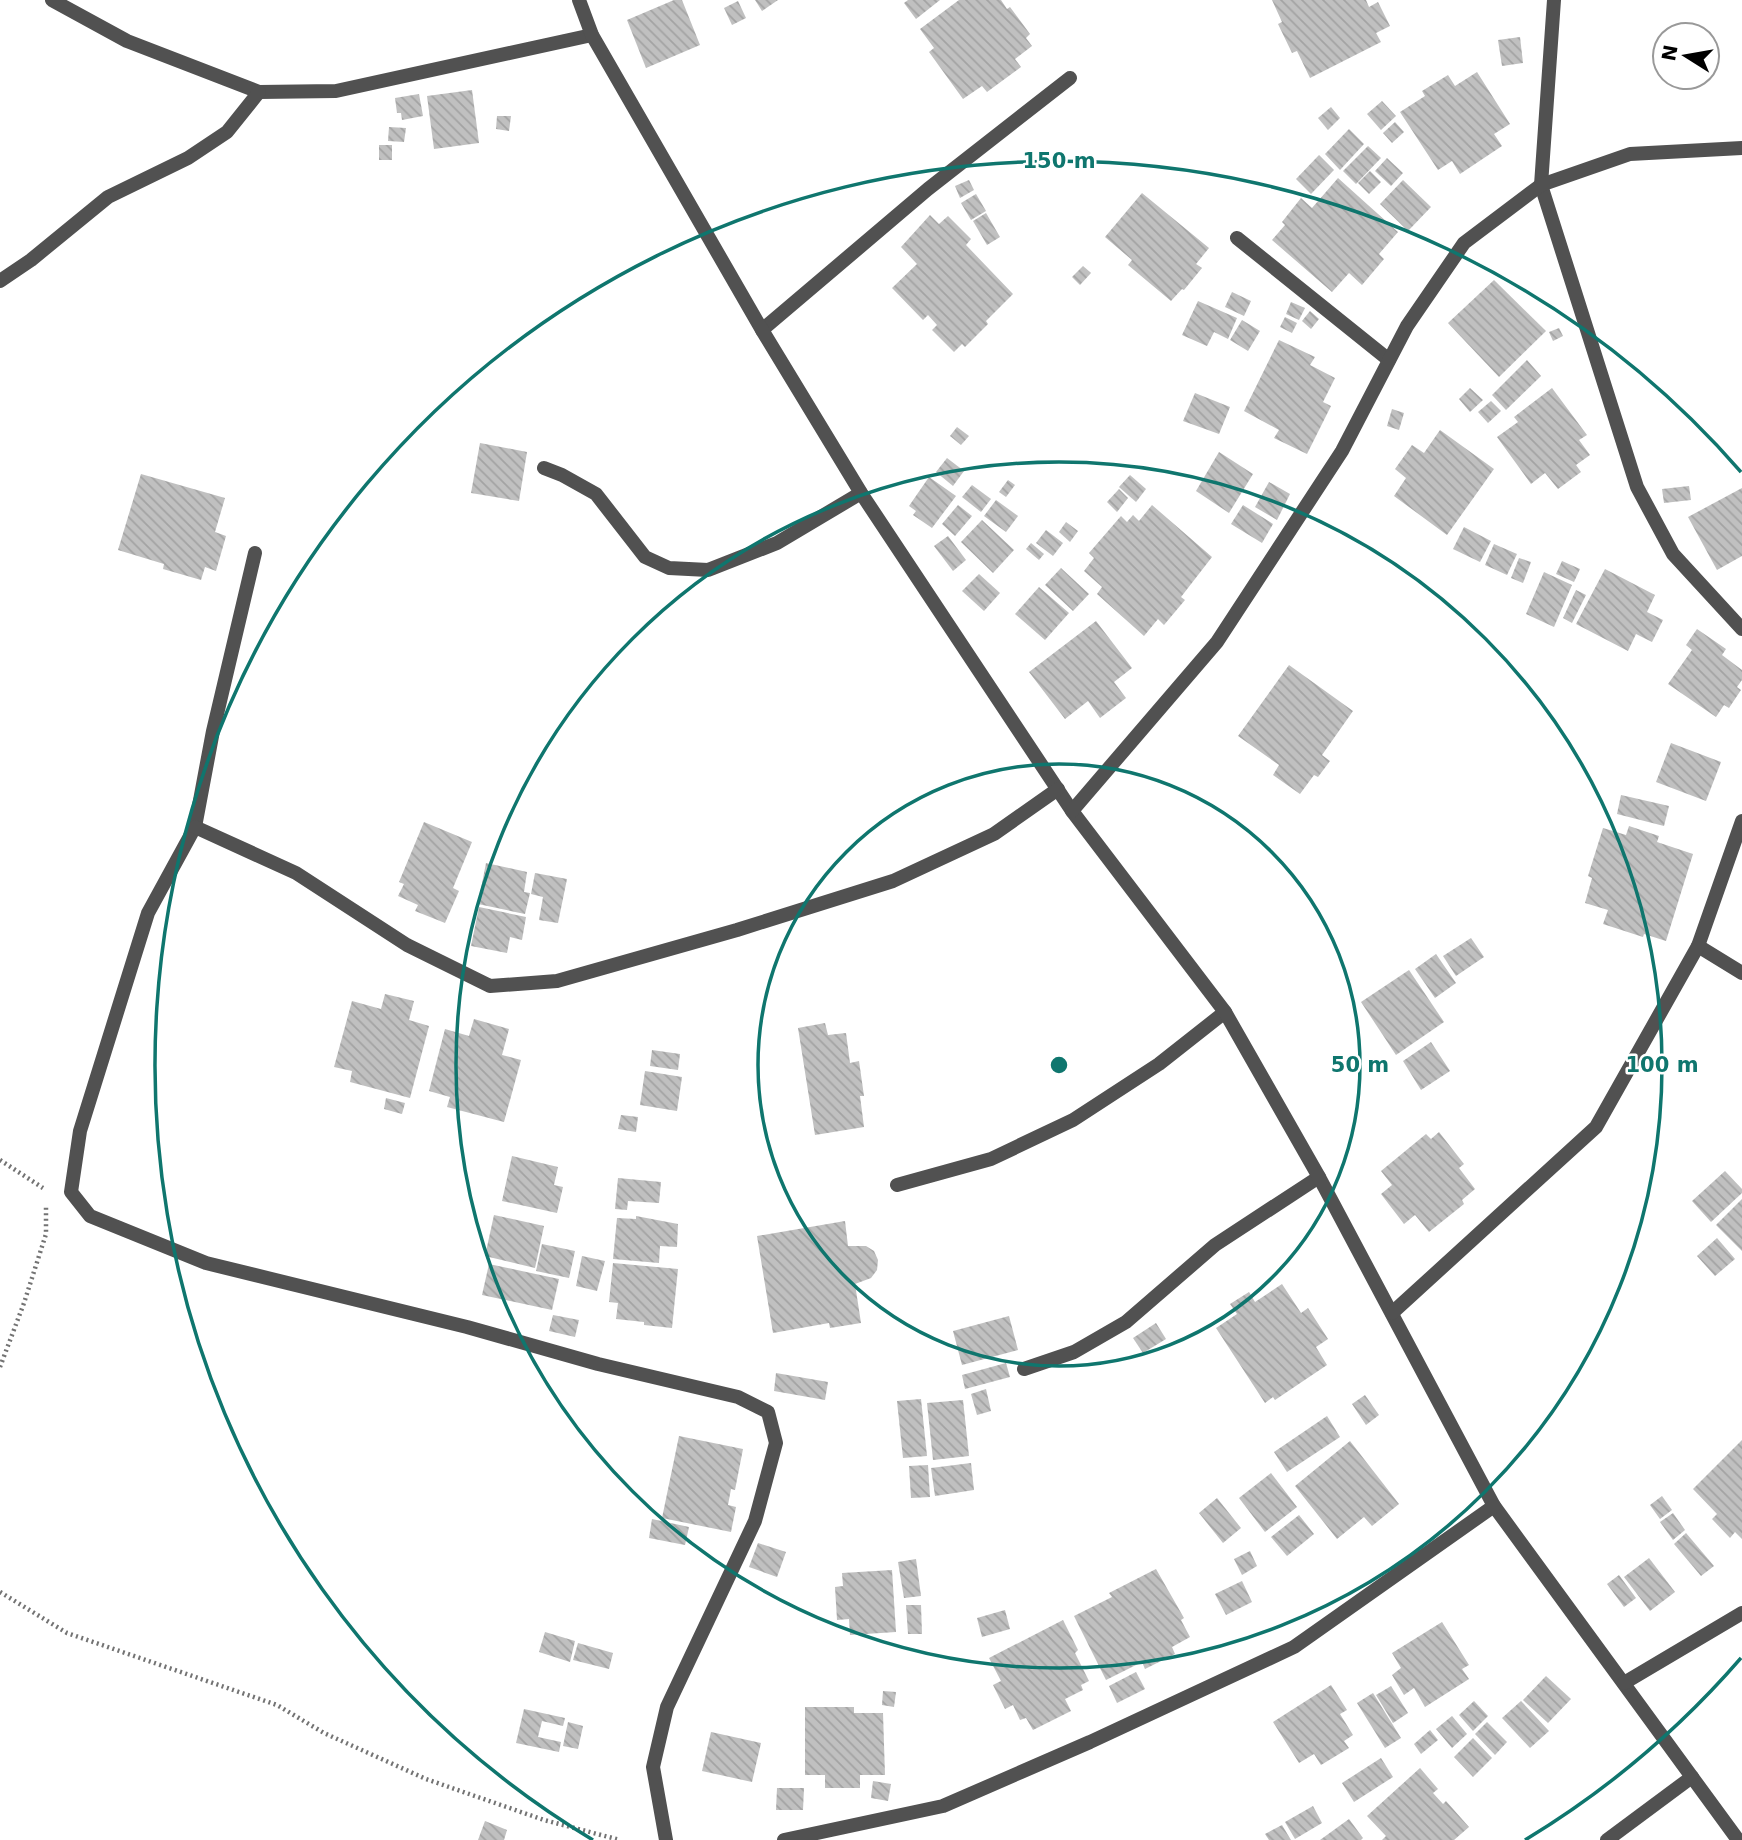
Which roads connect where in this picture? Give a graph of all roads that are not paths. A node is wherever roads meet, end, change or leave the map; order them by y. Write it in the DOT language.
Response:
graph roads {
  1 [pos="52,0"];
  2 [pos="579,0"];
  3 [pos="1554,0"];
  4 [pos="592,35"];
  5 [pos="1070,78"];
  6 [pos="259,92"];
  7 [pos="1742,148"];
  8 [pos="1541,185"];
  9 [pos="1237,238"];
  10 [pos="0,281"];
  11 [pos="762,330"];
  12 [pos="1389,360"];
  13 [pos="544,468"];
  14 [pos="861,493"];
  15 [pos="256,552"];
  16 [pos="1742,629"];
  17 [pos="1058,789"];
  18 [pos="1072,811"];
  19 [pos="1742,821"];
  20 [pos="195,827"];
  21 [pos="1698,946"];
  22 [pos="1742,973"];
  23 [pos="1225,1012"];
  24 [pos="1319,1177"];
  25 [pos="897,1185"];
  26 [pos="1392,1313"];
  27 [pos="1024,1369"];
  28 [pos="1494,1506"];
  29 [pos="1742,1614"];
  30 [pos="1624,1684"];
  31 [pos="1692,1777"];
  32 [pos="666,1840"];
  33 [pos="784,1840"];
  34 [pos="1607,1840"];
  35 [pos="1738,1840"];
  1 -- 6 [label="street"];
  2 -- 4 [label="street"];
  3 -- 8 [label="street"];
  4 -- 6 [label="street"];
  4 -- 11 [label="street"];
  5 -- 11 [label="street"];
  6 -- 10 [label="street"];
  7 -- 8 [label="street"];
  8 -- 12 [label="street"];
  8 -- 16 [label="street"];
  9 -- 12 [label="street"];
  11 -- 14 [label="street"];
  12 -- 18 [label="street"];
  13 -- 14 [label="street"];
  14 -- 17 [label="street"];
  15 -- 20 [label="street"];
  17 -- 18 [label="street"];
  17 -- 20 [label="street"];
  18 -- 23 [label="street"];
  19 -- 21 [label="street"];
  20 -- 32 [label="street"];
  21 -- 22 [label="street"];
  21 -- 26 [label="street"];
  23 -- 24 [label="street"];
  23 -- 25 [label="street"];
  24 -- 26 [label="street"];
  24 -- 27 [label="street"];
  26 -- 28 [label="street"];
  28 -- 30 [label="street"];
  28 -- 33 [label="street"];
  29 -- 30 [label="street"];
  30 -- 31 [label="street"];
  31 -- 34 [label="street"];
  31 -- 35 [label="street"];
}
